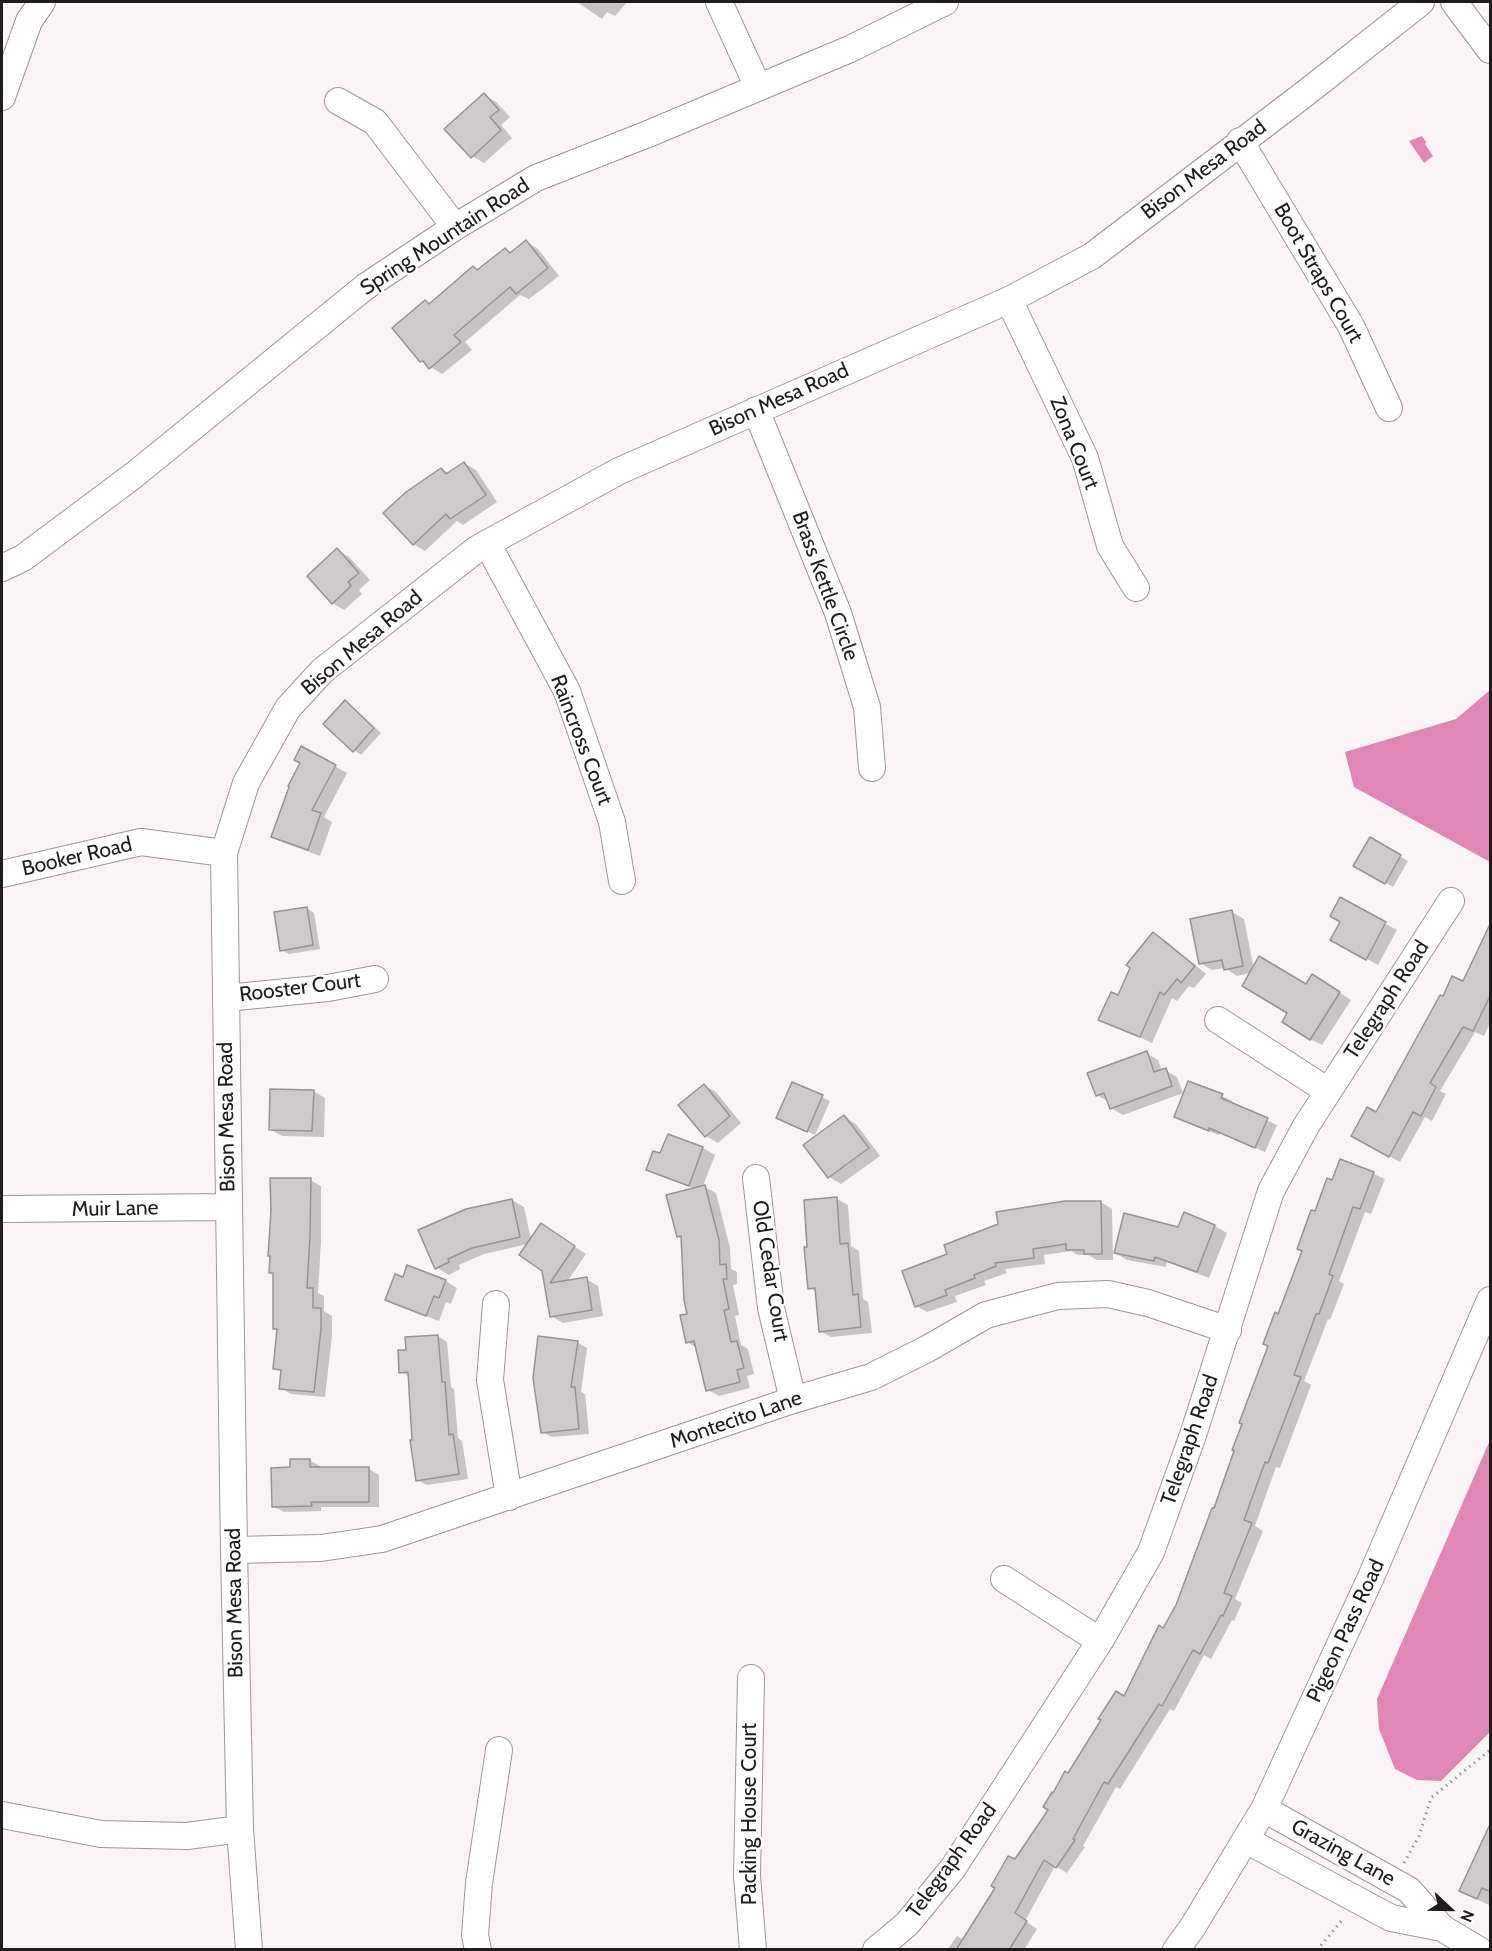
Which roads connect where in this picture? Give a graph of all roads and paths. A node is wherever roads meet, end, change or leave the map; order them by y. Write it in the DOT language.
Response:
graph roads {
  1 [pos="42,2"];
  2 [pos="719,2"];
  3 [pos="945,2"];
  4 [pos="1421,2"];
  5 [pos="1454,2"];
  6 [pos="1491,50"];
  7 [pos="758,87"];
  8 [pos="2,97"];
  9 [pos="338,101"];
  10 [pos="1240,141"];
  11 [pos="456,227"];
  12 [pos="1009,300"];
  13 [pos="1389,408"];
  14 [pos="756,410"];
  15 [pos="487,543"];
  16 [pos="2,568"];
  17 [pos="1136,588"];
  18 [pos="872,768"];
  19 [pos="224,853"];
  20 [pos="2,874"];
  21 [pos="622,881"];
  22 [pos="1451,901"];
  23 [pos="375,979"];
  24 [pos="226,998"];
  25 [pos="1218,1020"];
  26 [pos="1328,1091"];
  27 [pos="756,1178"];
  28 [pos="228,1207"];
  29 [pos="2,1209"];
  30 [pos="1491,1300"];
  31 [pos="496,1304"];
  32 [pos="1228,1330"];
  33 [pos="794,1400"];
  34 [pos="509,1497"];
  35 [pos="234,1550"];
  36 [pos="1004,1579"];
  37 [pos="1100,1641"];
  38 [pos="751,1678"];
  39 [pos="499,1750"];
  40 [pos="1491,1750"];
  41 [pos="1264,1809"];
  42 [pos="2,1815"];
  43 [pos="240,1829"];
  44 [pos="1246,1839"];
  45 [pos="1394,1881"];
  46 [pos="1358,1900"];
  47 [pos="1442,1928"];
  48 [pos="249,1950"];
  49 [pos="478,1950"];
  50 [pos="753,1950"];
  51 [pos="876,1950"];
  52 [pos="1176,1950"];
  53 [pos="1317,1950"];
  54 [pos="1479,1950"];
  1 -- 8 [label="street"];
  2 -- 7 [label="street"];
  3 -- 7 [label="street, Spring Mountain Road"];
  4 -- 10 [label="street, Bison Mesa Road"];
  5 -- 6 [label="street"];
  7 -- 11 [label="street, Spring Mountain Road"];
  9 -- 11 [label="street"];
  10 -- 12 [label="street, Bison Mesa Road"];
  10 -- 13 [label="street, Boot Straps Court"];
  11 -- 16 [label="street, Spring Mountain Road"];
  12 -- 14 [label="street, Bison Mesa Road"];
  12 -- 17 [label="street, Zona Court"];
  14 -- 15 [label="street, Bison Mesa Road"];
  14 -- 18 [label="street, Brass Kettle Circle"];
  15 -- 19 [label="street, Bison Mesa Road"];
  15 -- 21 [label="street, Raincross Court"];
  19 -- 20 [label="street, Booker Road"];
  19 -- 24 [label="street, Bison Mesa Road"];
  22 -- 26 [label="street, Telegraph Road"];
  23 -- 24 [label="street, Rooster Court"];
  24 -- 28 [label="street, Bison Mesa Road"];
  25 -- 26 [label="street"];
  26 -- 32 [label="street, Telegraph Road"];
  27 -- 33 [label="street, Old Cedar Court"];
  28 -- 29 [label="street, Muir Lane"];
  28 -- 35 [label="street, Bison Mesa Road"];
  30 -- 41 [label="street, Pigeon Pass Road"];
  31 -- 34 [label="street"];
  32 -- 33 [label="street, Montecito Lane"];
  32 -- 37 [label="street, Telegraph Road"];
  33 -- 34 [label="street, Montecito Lane"];
  34 -- 35 [label="street, Montecito Lane"];
  35 -- 43 [label="street, Bison Mesa Road"];
  36 -- 37 [label="street"];
  37 -- 51 [label="street, Telegraph Road"];
  38 -- 50 [label="street, Packing House Court"];
  39 -- 49 [label="street"];
  40 -- 45 [label="path"];
  41 -- 44 [label="street, Pigeon Pass Road"];
  41 -- 45 [label="street, Grazing Lane"];
  42 -- 43 [label="street"];
  43 -- 48 [label="street, Bison Mesa Road"];
  44 -- 46 [label="street, Grazing Lane"];
  44 -- 52 [label="street, Pigeon Pass Road"];
  45 -- 47 [label="street, Grazing Lane"];
  46 -- 47 [label="street, Grazing Lane"];
  46 -- 53 [label="path"];
  47 -- 54 [label="street, Grazing Lane"];
}
